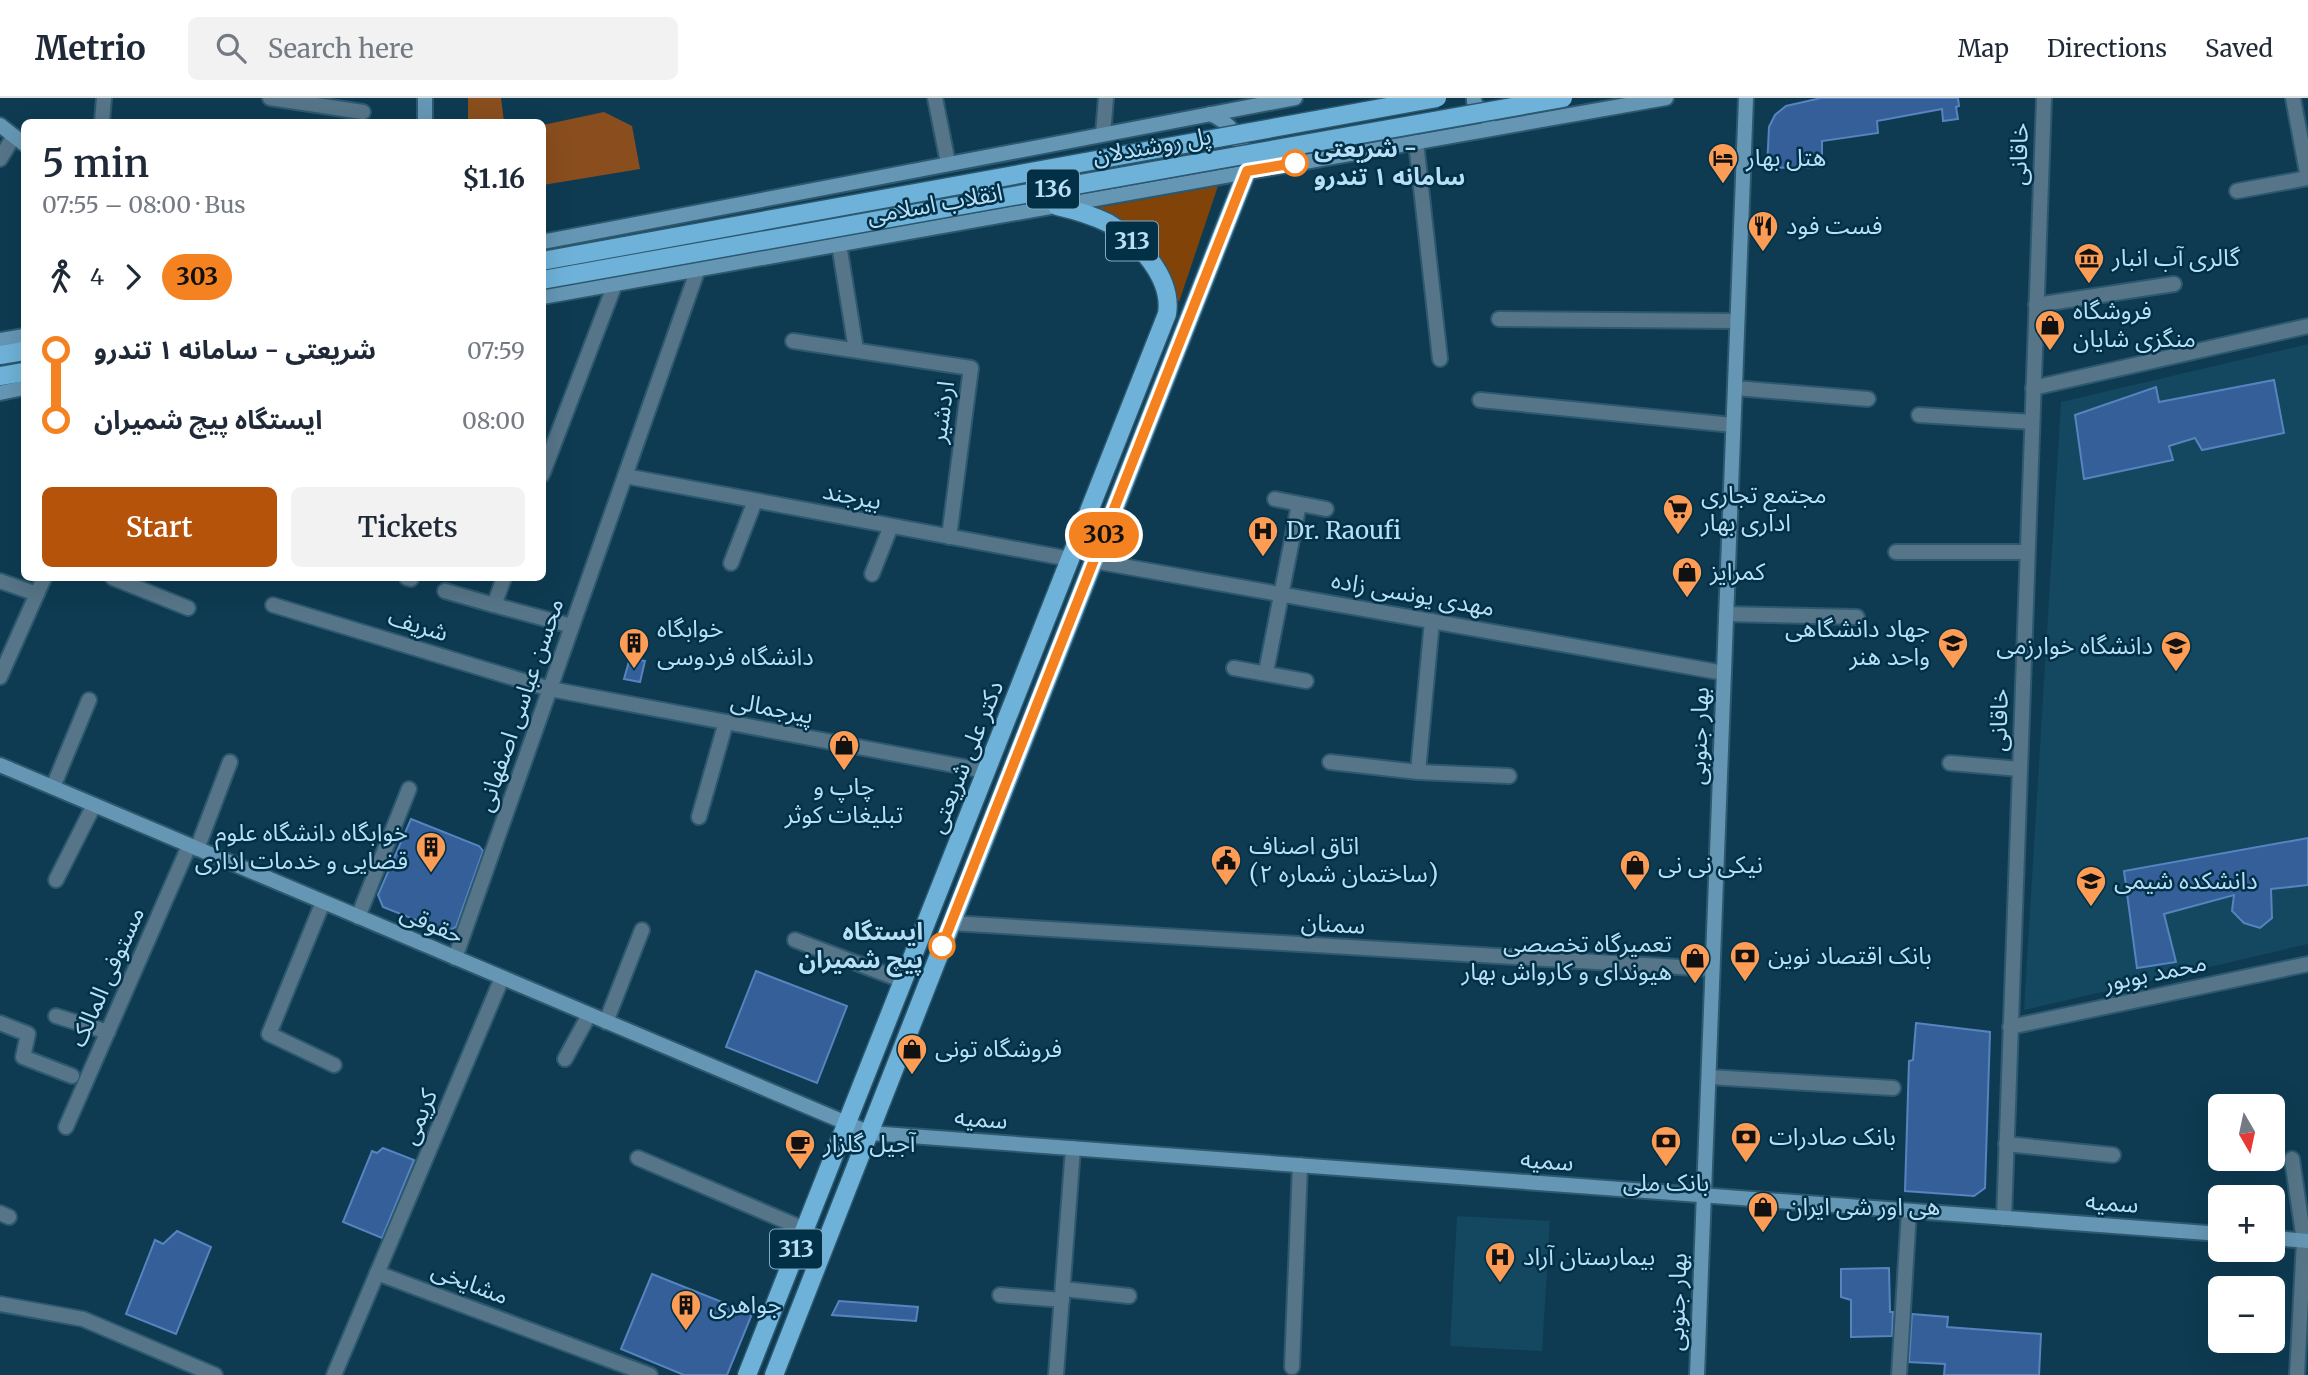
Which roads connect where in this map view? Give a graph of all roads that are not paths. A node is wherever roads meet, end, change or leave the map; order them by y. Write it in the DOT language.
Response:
graph roads {
  1 [pos="104,98"];
  2 [pos="270,98"];
  3 [pos="425,98"];
  4 [pos="935,98"];
  5 [pos="1106,98"];
  6 [pos="1295,98"];
  7 [pos="1437,98"];
  8 [pos="1474,98"];
  9 [pos="1563,98"];
  10 [pos="1666,98"];
  11 [pos="1746,98"];
  12 [pos="2044,98"];
  13 [pos="2293,98"];
  14 [pos="363,112"];
  15 [pos="1210,114"];
  16 [pos="102,119"];
  17 [pos="425,119"];
  18 [pos="0,125"];
  19 [pos="1498,128"];
  20 [pos="1103,134"];
  21 [pos="19,140"];
  22 [pos="1416,142"];
  23 [pos="0,159"];
  24 [pos="948,163"];
  25 [pos="1247,171"];
  26 [pos="2308,178"];
  27 [pos="2237,191"];
  28 [pos="1057,205"];
  29 [pos="546,241"];
  30 [pos="839,244"];
  31 [pos="546,260"];
  32 [pos="698,269"];
  33 [pos="546,279"];
  34 [pos="615,284"];
  35 [pos="2174,285"];
  36 [pos="546,296"];
  37 [pos="2036,305"];
  38 [pos="1499,319"];
  39 [pos="1738,321"];
  40 [pos="2308,327"];
  41 [pos="21,336"];
  42 [pos="0,340"];
  43 [pos="793,341"];
  44 [pos="856,350"];
  45 [pos="21,352"];
  46 [pos="0,355"];
  47 [pos="1440,359"];
  48 [pos="21,372"];
  49 [pos="0,376"];
  50 [pos="1735,388"];
  51 [pos="2033,388"];
  52 [pos="21,389"];
  53 [pos="0,393"];
  54 [pos="1868,399"];
  55 [pos="1480,400"];
  56 [pos="1919,415"];
  57 [pos="2032,422"];
  58 [pos="1733,425"];
  59 [pos="546,465"];
  60 [pos="625,476"];
  61 [pos="1275,499"];
  62 [pos="755,501"];
  63 [pos="1298,504"];
  64 [pos="1326,509"];
  65 [pos="891,526"];
  66 [pos="949,537"];
  67 [pos="1896,552"];
  68 [pos="2027,552"];
  69 [pos="1070,559"];
  70 [pos="1094,561"];
  71 [pos="731,563"];
  72 [pos="872,574"];
  73 [pos="43,581"];
  74 [pos="120,581"];
  75 [pos="503,581"];
  76 [pos="0,582"];
  77 [pos="445,591"];
  78 [pos="37,594"];
  79 [pos="1281,594"];
  80 [pos="273,605"];
  81 [pos="494,605"];
  82 [pos="188,608"];
  83 [pos="1726,614"];
  84 [pos="1857,617"];
  85 [pos="1432,621"];
  86 [pos="572,626"];
  87 [pos="5,652"];
  88 [pos="1234,668"];
  89 [pos="1266,672"];
  90 [pos="1724,673"];
  91 [pos="0,677"];
  92 [pos="1306,681"];
  93 [pos="550,689"];
  94 [pos="89,700"];
  95 [pos="726,722"];
  96 [pos="230,762"];
  97 [pos="1330,762"];
  98 [pos="1950,763"];
  99 [pos="0,765"];
  100 [pos="2020,769"];
  101 [pos="986,771"];
  102 [pos="1418,772"];
  103 [pos="1509,776"];
  104 [pos="52,788"];
  105 [pos="409,789"];
  106 [pos="94,805"];
  107 [pos="699,817"];
  108 [pos="193,847"];
  109 [pos="56,880"];
  110 [pos="323,902"];
  111 [pos="358,917"];
  112 [pos="951,923"];
  113 [pos="642,930"];
  114 [pos="795,940"];
  115 [pos="455,958"];
  116 [pos="2308,964"];
  117 [pos="1712,969"];
  118 [pos="502,978"];
  119 [pos="904,981"];
  120 [pos="589,1015"];
  121 [pos="56,1016"];
  122 [pos="606,1022"];
  123 [pos="0,1023"];
  124 [pos="2010,1027"];
  125 [pos="108,1032"];
  126 [pos="565,1059"];
  127 [pos="334,1065"];
  128 [pos="72,1076"];
  129 [pos="1709,1077"];
  130 [pos="1892,1088"];
  131 [pos="846,1124"];
  132 [pos="66,1127"];
  133 [pos="870,1133"];
  134 [pos="2006,1144"];
  135 [pos="1073,1148"];
  136 [pos="2113,1155"];
  137 [pos="638,1157"];
  138 [pos="2292,1159"];
  139 [pos="1300,1165"];
  140 [pos="1704,1196"];
  141 [pos="1909,1211"];
  142 [pos="2004,1218"];
  143 [pos="804,1229"];
  144 [pos="2208,1233"];
  145 [pos="2285,1239"];
  146 [pos="2306,1241"];
  147 [pos="377,1273"];
  148 [pos="1000,1295"];
  149 [pos="1062,1295"];
  150 [pos="1129,1296"];
  151 [pos="0,1304"];
  152 [pos="1292,1367"];
  153 [pos="206,1373"];
  154 [pos="334,1375"];
  155 [pos="650,1375"];
  156 [pos="747,1375"];
  157 [pos="774,1375"];
  158 [pos="1056,1375"];
  159 [pos="1697,1375"];
  160 [pos="1899,1375"];
  161 [pos="2297,1375"];
  1 -- 16 [label="street"];
  2 -- 14 [label="street"];
  3 -- 17 [label="main road"];
  4 -- 24 [label="street"];
  5 -- 20 [label="street"];
  6 -- 15 [label="main road, انقلاب اسلامی"];
  7 -- 31 [label="main road, پل روشندلان / 136, bridge"];
  8 -- 19 [label="main road"];
  9 -- 33 [label="main road, پل روشندلان / 136, bridge"];
  10 -- 19 [label="main road, انقلاب اسلامی"];
  11 -- 39 [label="main road, بهار جنوبی"];
  12 -- 37 [label="street, خاقانی"];
  13 -- 26 [label="street"];
  15 -- 20 [label="main road, انقلاب اسلامی"];
  15 -- 25 [label="main road"];
  18 -- 21 [label="main road"];
  19 -- 22 [label="main road, انقلاب اسلامی"];
  20 -- 24 [label="main road, انقلاب اسلامی"];
  21 -- 23 [label="street"];
  22 -- 25 [label="main road, انقلاب اسلامی"];
  22 -- 47 [label="street"];
  24 -- 29 [label="main road, انقلاب اسلامی"];
  25 -- 28 [label="main road, انقلاب اسلامی"];
  25 -- 70 [label="main road, دکتر علی شریعتی / 313"];
  26 -- 27 [label="street"];
  28 -- 30 [label="main road, انقلاب اسلامی"];
  28 -- 69 [label="main road, دکتر علی شریعتی / 313"];
  30 -- 32 [label="main road, انقلاب اسلامی"];
  30 -- 44 [label="street"];
  32 -- 34 [label="main road, انقلاب اسلامی"];
  32 -- 60 [label="street, محسن عباسی اصفهانی"];
  34 -- 36 [label="main road, انقلاب اسلامی"];
  34 -- 59 [label="street"];
  35 -- 37 [label="street"];
  37 -- 51 [label="street, خاقانی"];
  38 -- 39 [label="street"];
  39 -- 50 [label="main road, بهار جنوبی"];
  40 -- 51 [label="street"];
  41 -- 42 [label="main road"];
  43 -- 44 [label="street, اردشیر"];
  44 -- 66 [label="street, اردشیر"];
  45 -- 46 [label="main road"];
  48 -- 49 [label="main road"];
  50 -- 54 [label="street"];
  50 -- 58 [label="main road, بهار جنوبی"];
  51 -- 57 [label="street, خاقانی"];
  52 -- 53 [label="main road"];
  55 -- 58 [label="street"];
  56 -- 57 [label="street"];
  57 -- 68 [label="street, خاقانی"];
  58 -- 83 [label="main road, بهار جنوبی"];
  60 -- 62 [label="street, بیرجند"];
  60 -- 86 [label="street, محسن عباسی اصفهانی"];
  61 -- 63 [label="street"];
  62 -- 65 [label="street, بیرجند"];
  62 -- 71 [label="street"];
  63 -- 64 [label="street"];
  63 -- 79 [label="street"];
  65 -- 66 [label="street, بیرجند"];
  65 -- 72 [label="street"];
  66 -- 69 [label="street, بیرجند"];
  67 -- 68 [label="street"];
  68 -- 100 [label="street, خاقانی"];
  69 -- 101 [label="main road, دکتر علی شریعتی / 313"];
  70 -- 79 [label="street, مهدی یونسی زاده"];
  70 -- 112 [label="main road, دکتر علی شریعتی / 313"];
  73 -- 78 [label="street"];
  74 -- 82 [label="street"];
  75 -- 81 [label="street"];
  76 -- 78 [label="street"];
  77 -- 81 [label="street"];
  78 -- 87 [label="street"];
  79 -- 85 [label="street, مهدی یونسی زاده"];
  79 -- 89 [label="street"];
  80 -- 93 [label="street, شریف"];
  81 -- 86 [label="street"];
  83 -- 84 [label="street"];
  83 -- 90 [label="main road, بهار جنوبی"];
  85 -- 90 [label="street, مهدی یونسی زاده"];
  85 -- 102 [label="street"];
  86 -- 93 [label="street, محسن عباسی اصفهانی"];
  87 -- 91 [label="street"];
  88 -- 89 [label="street"];
  89 -- 92 [label="street"];
  90 -- 117 [label="main road, بهار جنوبی"];
  93 -- 95 [label="street, پیرجمالی"];
  93 -- 115 [label="street, محسن عباسی اصفهانی"];
  94 -- 104 [label="street"];
  95 -- 101 [label="street, پیرجمالی"];
  95 -- 107 [label="street"];
  96 -- 108 [label="street, مستوفی المالک"];
  97 -- 102 [label="street"];
  98 -- 100 [label="street"];
  99 -- 104 [label="main road, حقوقی"];
  100 -- 124 [label="street, خاقانی"];
  101 -- 119 [label="main road, دکتر علی شریعتی / 313"];
  102 -- 103 [label="street"];
  104 -- 106 [label="main road, حقوقی"];
  105 -- 111 [label="street"];
  106 -- 108 [label="main road, حقوقی"];
  106 -- 109 [label="street"];
  108 -- 110 [label="main road, حقوقی"];
  108 -- 125 [label="street, مستوفی المالک"];
  110 -- 111 [label="main road, حقوقی"];
  110 -- 127 [label="street"];
  111 -- 115 [label="main road, حقوقی"];
  112 -- 117 [label="street, سمنان"];
  112 -- 133 [label="main road, دکتر علی شریعتی / 313"];
  113 -- 122 [label="street"];
  114 -- 119 [label="street"];
  115 -- 118 [label="main road, حقوقی"];
  116 -- 124 [label="street, محمد بوبور"];
  117 -- 129 [label="main road, بهار جنوبی"];
  118 -- 120 [label="main road, حقوقی"];
  118 -- 147 [label="street, کریمی"];
  119 -- 131 [label="main road, دکتر علی شریعتی / 313"];
  120 -- 122 [label="main road, حقوقی"];
  120 -- 126 [label="street"];
  121 -- 125 [label="street"];
  122 -- 131 [label="main road, حقوقی"];
  123 -- 128 [label="street"];
  124 -- 134 [label="street, خاقانی"];
  125 -- 132 [label="street, مستوفی المالک"];
  129 -- 130 [label="street"];
  129 -- 140 [label="main road, بهار جنوبی"];
  131 -- 133 [label="main road, سمیه"];
  131 -- 143 [label="main road, دکتر علی شریعتی / 313"];
  133 -- 135 [label="main road, سمیه"];
  133 -- 157 [label="main road, دکتر علی شریعتی / 313"];
  134 -- 136 [label="street"];
  134 -- 142 [label="street, خاقانی"];
  135 -- 139 [label="main road, سمیه"];
  135 -- 149 [label="street"];
  137 -- 143 [label="street"];
  138 -- 146 [label="street"];
  139 -- 140 [label="main road, سمیه"];
  139 -- 152 [label="street"];
  140 -- 141 [label="main road, سمیه"];
  140 -- 159 [label="main road, بهار جنوبی"];
  141 -- 142 [label="main road, سمیه"];
  141 -- 160 [label="street"];
  142 -- 144 [label="main road, سمیه"];
  143 -- 156 [label="main road, دکتر علی شریعتی / 313"];
  145 -- 146 [label="main road"];
  146 -- 161 [label="street"];
  147 -- 154 [label="street"];
  147 -- 155 [label="street, مشایخی"];
  148 -- 149 [label="street"];
  149 -- 150 [label="street"];
  149 -- 158 [label="street"];
  151 -- 153 [label="street"];
}
